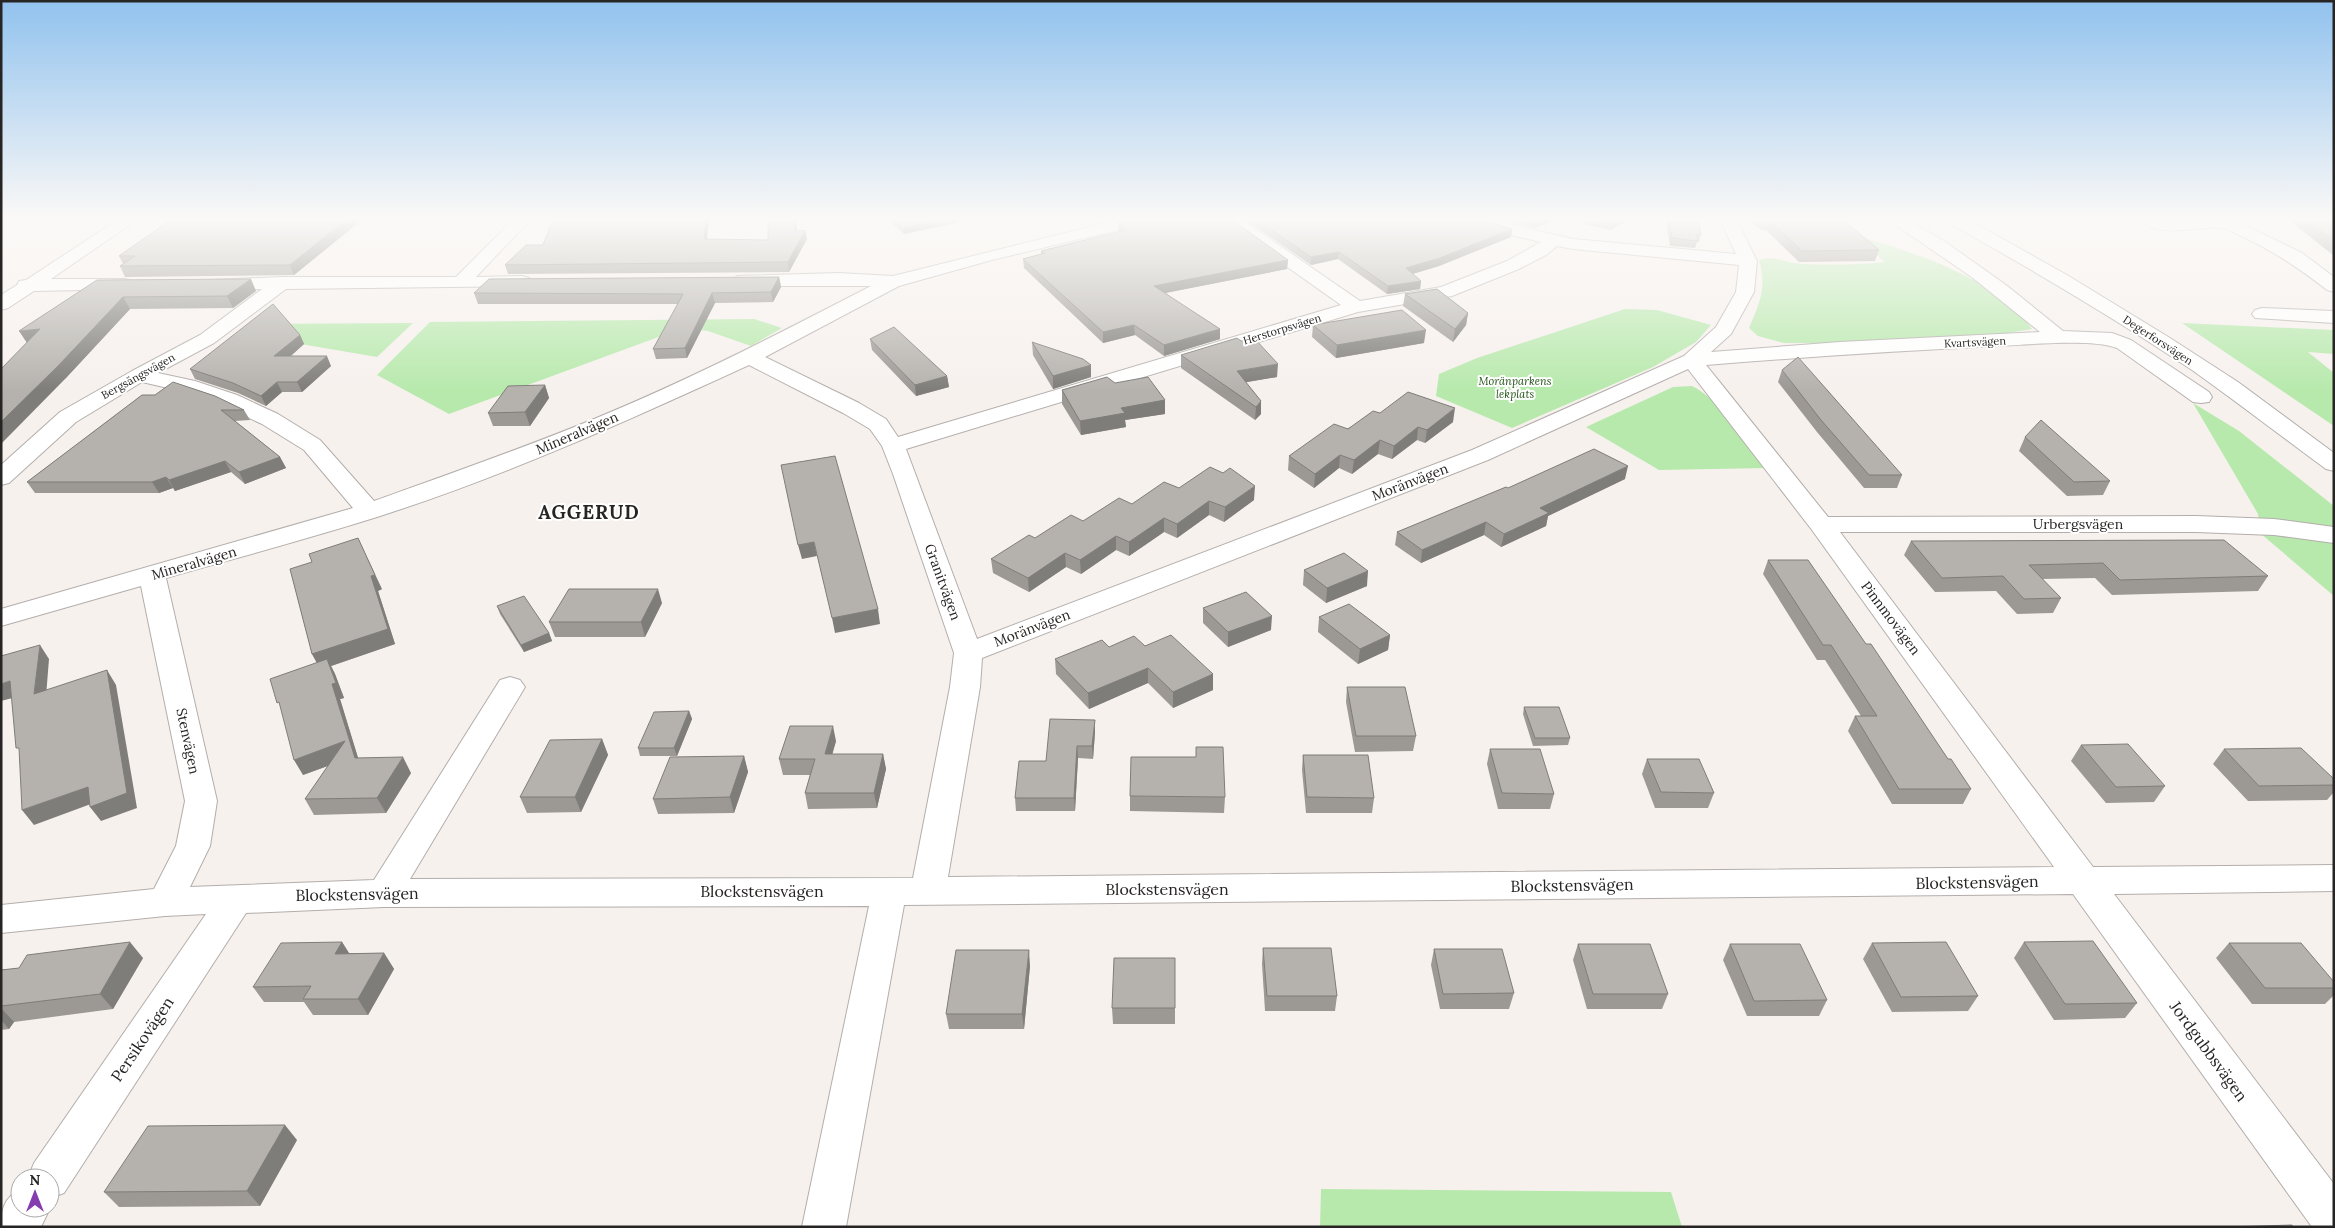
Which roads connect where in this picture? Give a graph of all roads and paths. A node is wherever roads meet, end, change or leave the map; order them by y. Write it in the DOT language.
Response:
graph roads {
  1 [pos="40,276"];
  2 [pos="467,276"];
  3 [pos="912,276"];
  4 [pos="1312,276"];
  5 [pos="1484,276"];
  6 [pos="1747,276"];
  7 [pos="1982,276"];
  8 [pos="2055,276"];
  9 [pos="2321,276"];
  10 [pos="722,280"];
  11 [pos="461,282"];
  12 [pos="538,282"];
  13 [pos="892,282"];
  14 [pos="282,283"];
  15 [pos="144,284"];
  16 [pos="193,284"];
  17 [pos="26,285"];
  18 [pos="2334,286"];
  19 [pos="1,304"];
  20 [pos="1356,307"];
  21 [pos="2262,314"];
  22 [pos="2334,316"];
  23 [pos="2058,337"];
  24 [pos="749,357"];
  25 [pos="1691,360"];
  26 [pos="139,375"];
  27 [pos="2201,397"];
  28 [pos="893,446"];
  29 [pos="2331,462"];
  30 [pos="1,478"];
  31 [pos="369,510"];
  32 [pos="1821,525"];
  33 [pos="2334,535"];
  34 [pos="152,576"];
  35 [pos="1,618"];
  36 [pos="968,652"];
  37 [pos="510,687"];
  38 [pos="2334,878"];
  39 [pos="2085,881"];
  40 [pos="889,891"];
  41 [pos="928,891"];
  42 [pos="384,893"];
  43 [pos="236,899"];
  44 [pos="165,902"];
  45 [pos="1,919"];
  46 [pos="56,1168"];
  47 [pos="2334,1220"];
  48 [pos="824,1227"];
  1 -- 17 [label="street"];
  2 -- 11 [label="street"];
  3 -- 13 [label="street, Mineralvägen"];
  4 -- 20 [label="street"];
  5 -- 20 [label="street, Herstorpsvägen"];
  6 -- 25 [label="street, Moränvägen"];
  7 -- 23 [label="street"];
  8 -- 29 [label="street, Degerforsvägen"];
  9 -- 18 [label="street"];
  10 -- 13 [label="street"];
  11 -- 12 [label="street"];
  11 -- 14 [label="street"];
  13 -- 24 [label="street, Mineralvägen"];
  14 -- 16 [label="street"];
  14 -- 26 [label="street, Bergsängsvägen"];
  15 -- 17 [label="street"];
  17 -- 19 [label="street"];
  20 -- 28 [label="street, Herstorpsvägen"];
  21 -- 22 [label="street"];
  23 -- 25 [label="street, Kvartsvägen"];
  23 -- 27 [label="street, Kvartsvägen"];
  24 -- 28 [label="street, Granitvägen"];
  24 -- 31 [label="street, Mineralvägen"];
  25 -- 32 [label="street, Pinnmovägen"];
  25 -- 36 [label="street, Moränvägen"];
  26 -- 30 [label="street, Bergsängsvägen"];
  26 -- 31 [label="street"];
  28 -- 36 [label="street, Granitvägen"];
  31 -- 34 [label="street, Mineralvägen"];
  32 -- 33 [label="street, Urbergsvägen"];
  32 -- 39 [label="street, Pinnmovägen"];
  34 -- 35 [label="street, Mineralvägen"];
  34 -- 44 [label="street, Stenvägen"];
  36 -- 41 [label="street, Granitvägen"];
  37 -- 42 [label="street"];
  38 -- 39 [label="street, Blockstensvägen"];
  39 -- 41 [label="street, Blockstensvägen"];
  39 -- 47 [label="street, Jordgubbsvägen"];
  40 -- 41 [label="street, Blockstensvägen"];
  40 -- 42 [label="street, Blockstensvägen"];
  40 -- 48 [label="street"];
  42 -- 43 [label="street, Blockstensvägen"];
  43 -- 44 [label="street, Blockstensvägen"];
  43 -- 46 [label="street, Persikovägen"];
  44 -- 45 [label="street, Blockstensvägen"];
}
